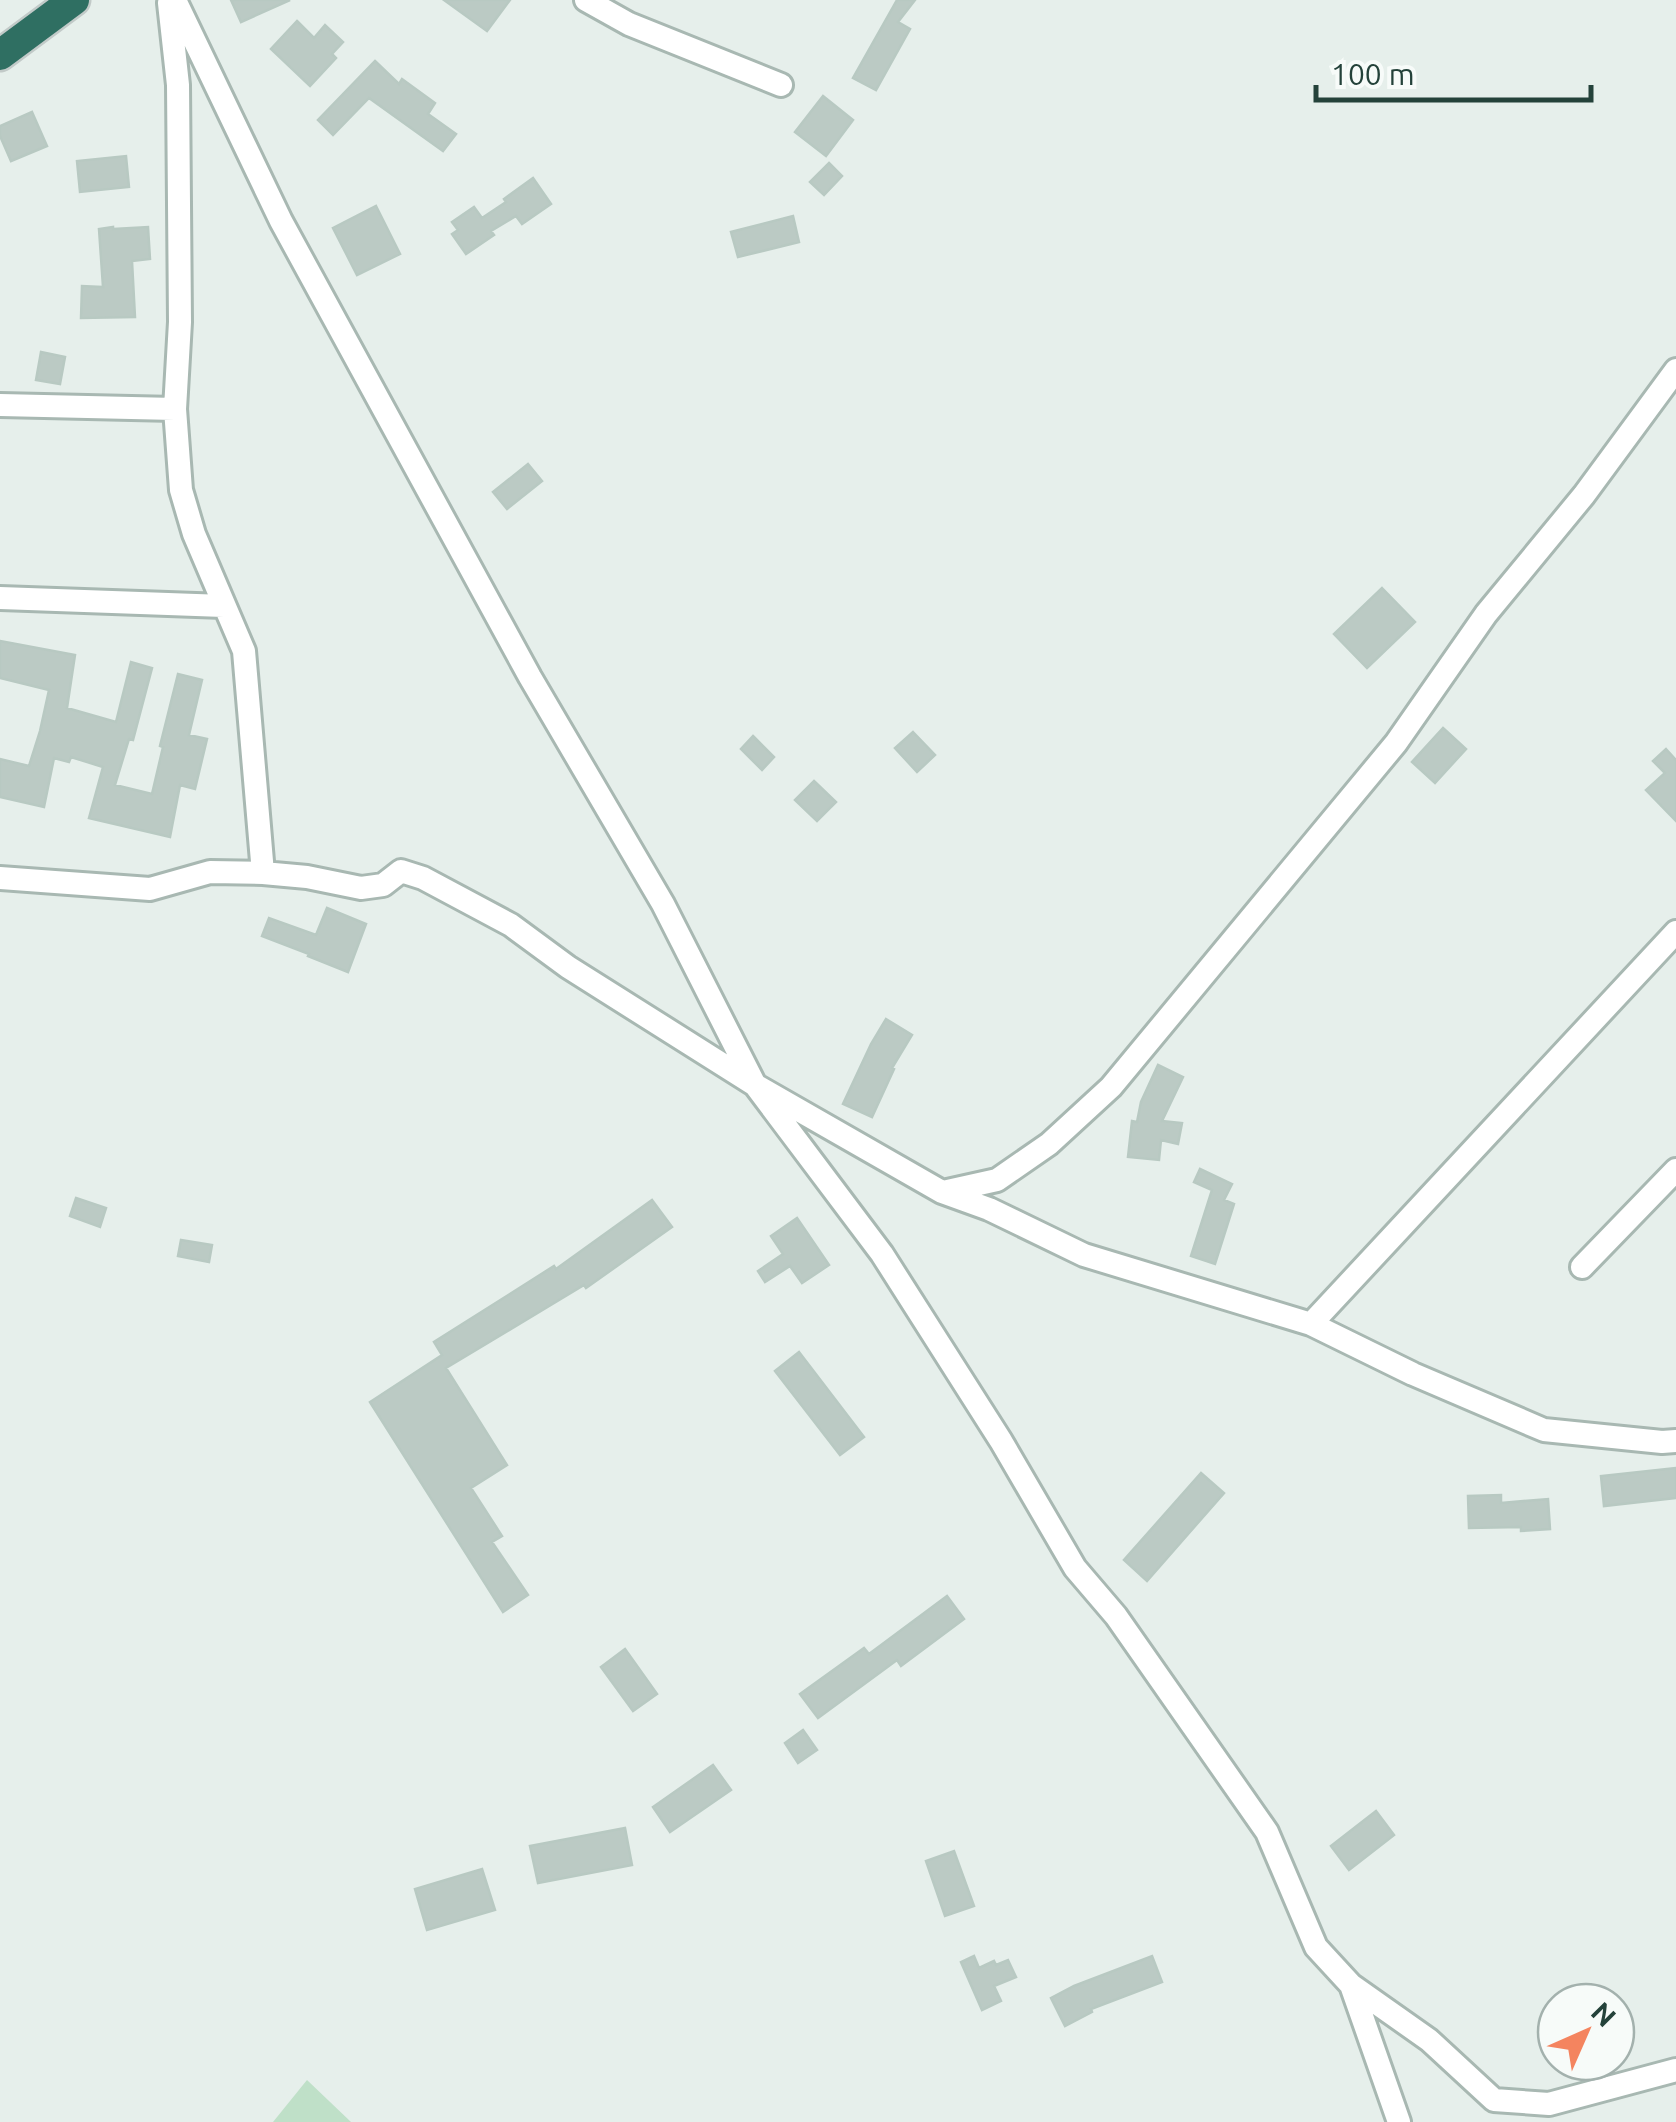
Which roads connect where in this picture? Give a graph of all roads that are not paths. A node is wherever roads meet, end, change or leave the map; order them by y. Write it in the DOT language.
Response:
graph roads {
  1 [pos="74,0"];
  2 [pos="172,0"];
  3 [pos="586,0"];
  4 [pos="0,55"];
  5 [pos="781,84"];
  6 [pos="1676,370"];
  7 [pos="0,405"];
  8 [pos="174,409"];
  9 [pos="0,598"];
  10 [pos="224,606"];
  11 [pos="263,873"];
  12 [pos="0,878"];
  13 [pos="1676,932"];
  14 [pos="754,1085"];
  15 [pos="1676,1170"];
  16 [pos="997,1180"];
  17 [pos="942,1192"];
  18 [pos="989,1209"];
  19 [pos="1582,1267"];
  20 [pos="1310,1324"];
  21 [pos="1676,1442"];
  22 [pos="1351,1986"];
  23 [pos="1676,2070"];
  24 [pos="1399,2122"];
  1 -- 4 [label="highway"];
  2 -- 8 [label="street"];
  2 -- 14 [label="street"];
  3 -- 5 [label="street"];
  6 -- 16 [label="street"];
  7 -- 8 [label="street"];
  8 -- 10 [label="street"];
  9 -- 10 [label="street"];
  10 -- 11 [label="street"];
  11 -- 12 [label="street"];
  11 -- 14 [label="street"];
  13 -- 20 [label="street"];
  14 -- 17 [label="street"];
  14 -- 22 [label="street"];
  15 -- 19 [label="street"];
  16 -- 17 [label="street"];
  16 -- 18 [label="street"];
  17 -- 18 [label="street"];
  18 -- 20 [label="street"];
  20 -- 21 [label="street"];
  22 -- 23 [label="street"];
  22 -- 24 [label="street"];
}
